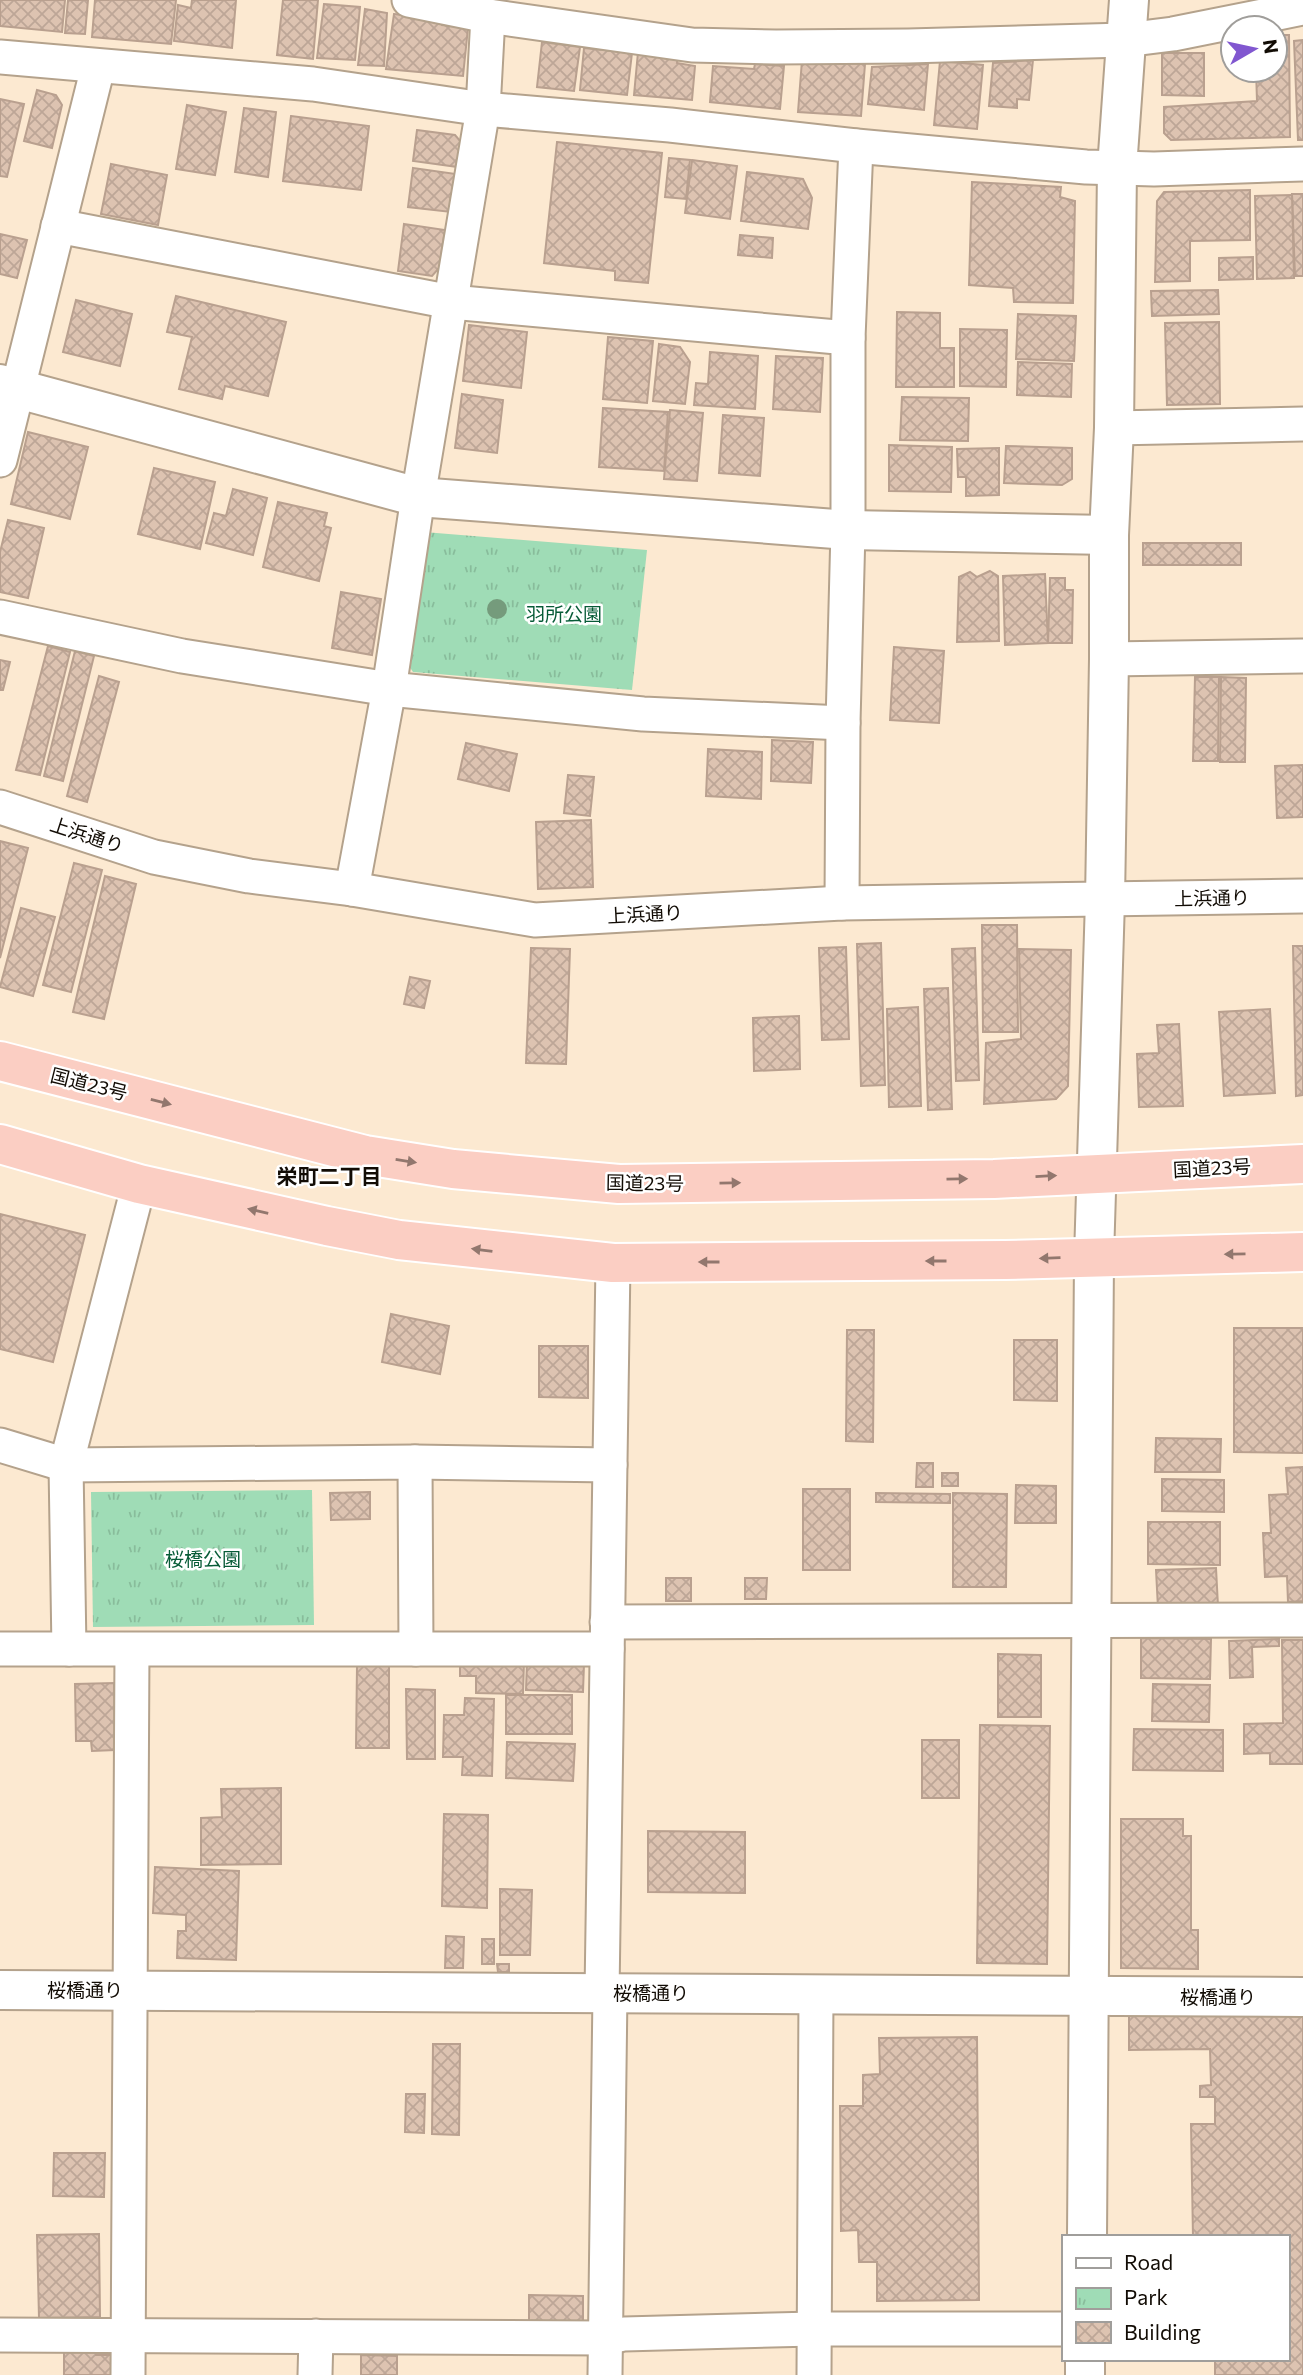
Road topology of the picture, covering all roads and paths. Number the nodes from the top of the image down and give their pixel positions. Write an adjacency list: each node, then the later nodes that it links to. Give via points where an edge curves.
1 (409, 0): 4 (street)
2 (1129, 0): 5 (street)
3 (1303, 8): 5 (street)
4 (488, 16): 5 (street, via 692,45); 8 (street)
5 (1125, 40): 11 (street)
6 (0, 57): 7 (street)
7 (98, 67): 8 (street, via 313,84); 12 (street)
8 (483, 109): 9 (street); 13 (street)
9 (856, 146): 11 (street); 14 (street)
10 (1303, 164): 11 (street)
11 (1117, 168): 17 (street)
12 (58, 226): 13 (street); 15 (street)
13 (451, 302): 14 (street); 19 (street)
14 (848, 338): 20 (street)
15 (9, 386): 18 (street); 19 (street)
16 (1303, 424): 17 (street)
17 (1114, 428): 21 (street)
18 (0, 460)
19 (418, 497): 20 (street); 25 (street)
20 (848, 530): 21 (street); 26 (street)
21 (1108, 535): 24 (street)
22 (0, 617): 25 (street, via 182,656)
23 (1303, 656): 24 (street)
24 (1109, 659): 30 (street)
25 (389, 689): 26 (street, via 643,714); 28 (street)
26 (843, 723): 31 (street)
27 (0, 807): 28 (street, 上浜通り, via 154,857 249,876)
28 (352, 889): 31 (street, 上浜通り, via 535,920)
29 (1303, 897): 30 (street, 上浜通り)
30 (1105, 900): 31 (street, 上浜通り); 35 (street)
31 (842, 904)
32 (0, 1061): 35 (highway, 国道23号, one-way to 35, via 365,1155 453,1169 619,1184)
33 (0, 1144): 36 (highway)
34 (1303, 1164): 35 (highway, 国道23号)
35 (1097, 1173): 38 (street)
36 (139, 1184): 39 (highway, one-way to 36, via 399,1240); 42 (street)
37 (1303, 1252): 38 (highway, one-way to 38)
38 (1094, 1257): 39 (highway, one-way to 39); 44 (street)
39 (613, 1263): 43 (street)
40 (0, 1445): 42 (street)
41 (415, 1462): 42 (street); 43 (street); 48 (street)
42 (66, 1465): 47 (street)
43 (610, 1465): 46 (street)
44 (1091, 1620): 45 (street); 46 (street); 55 (street)
45 (1303, 1620)
46 (607, 1636): 48 (street); 53 (street)
47 (69, 1649): 49 (street); 50 (street)
48 (416, 1649): 50 (street)
49 (0, 1650)
50 (132, 1650): 52 (street)
51 (0, 1990): 52 (street, 桜橋通り)
52 (130, 1990): 53 (street, 桜橋通り); 61 (street)
53 (606, 1993): 54 (street, 桜橋通り); 63 (street)
54 (816, 1994): 55 (street, 桜橋通り); 58 (street)
55 (1090, 1996): 56 (street, 桜橋通り); 57 (street)
56 (1303, 1997)
57 (1087, 2235)
58 (814, 2329): 59 (street); 63 (street); 67 (street)
59 (1062, 2329)
60 (0, 2335): 61 (street)
61 (128, 2335): 62 (street); 64 (street)
62 (316, 2336): 63 (street); 65 (street)
63 (606, 2338): 66 (street)
64 (128, 2375)
65 (315, 2375)
66 (605, 2375)
67 (814, 2375)

